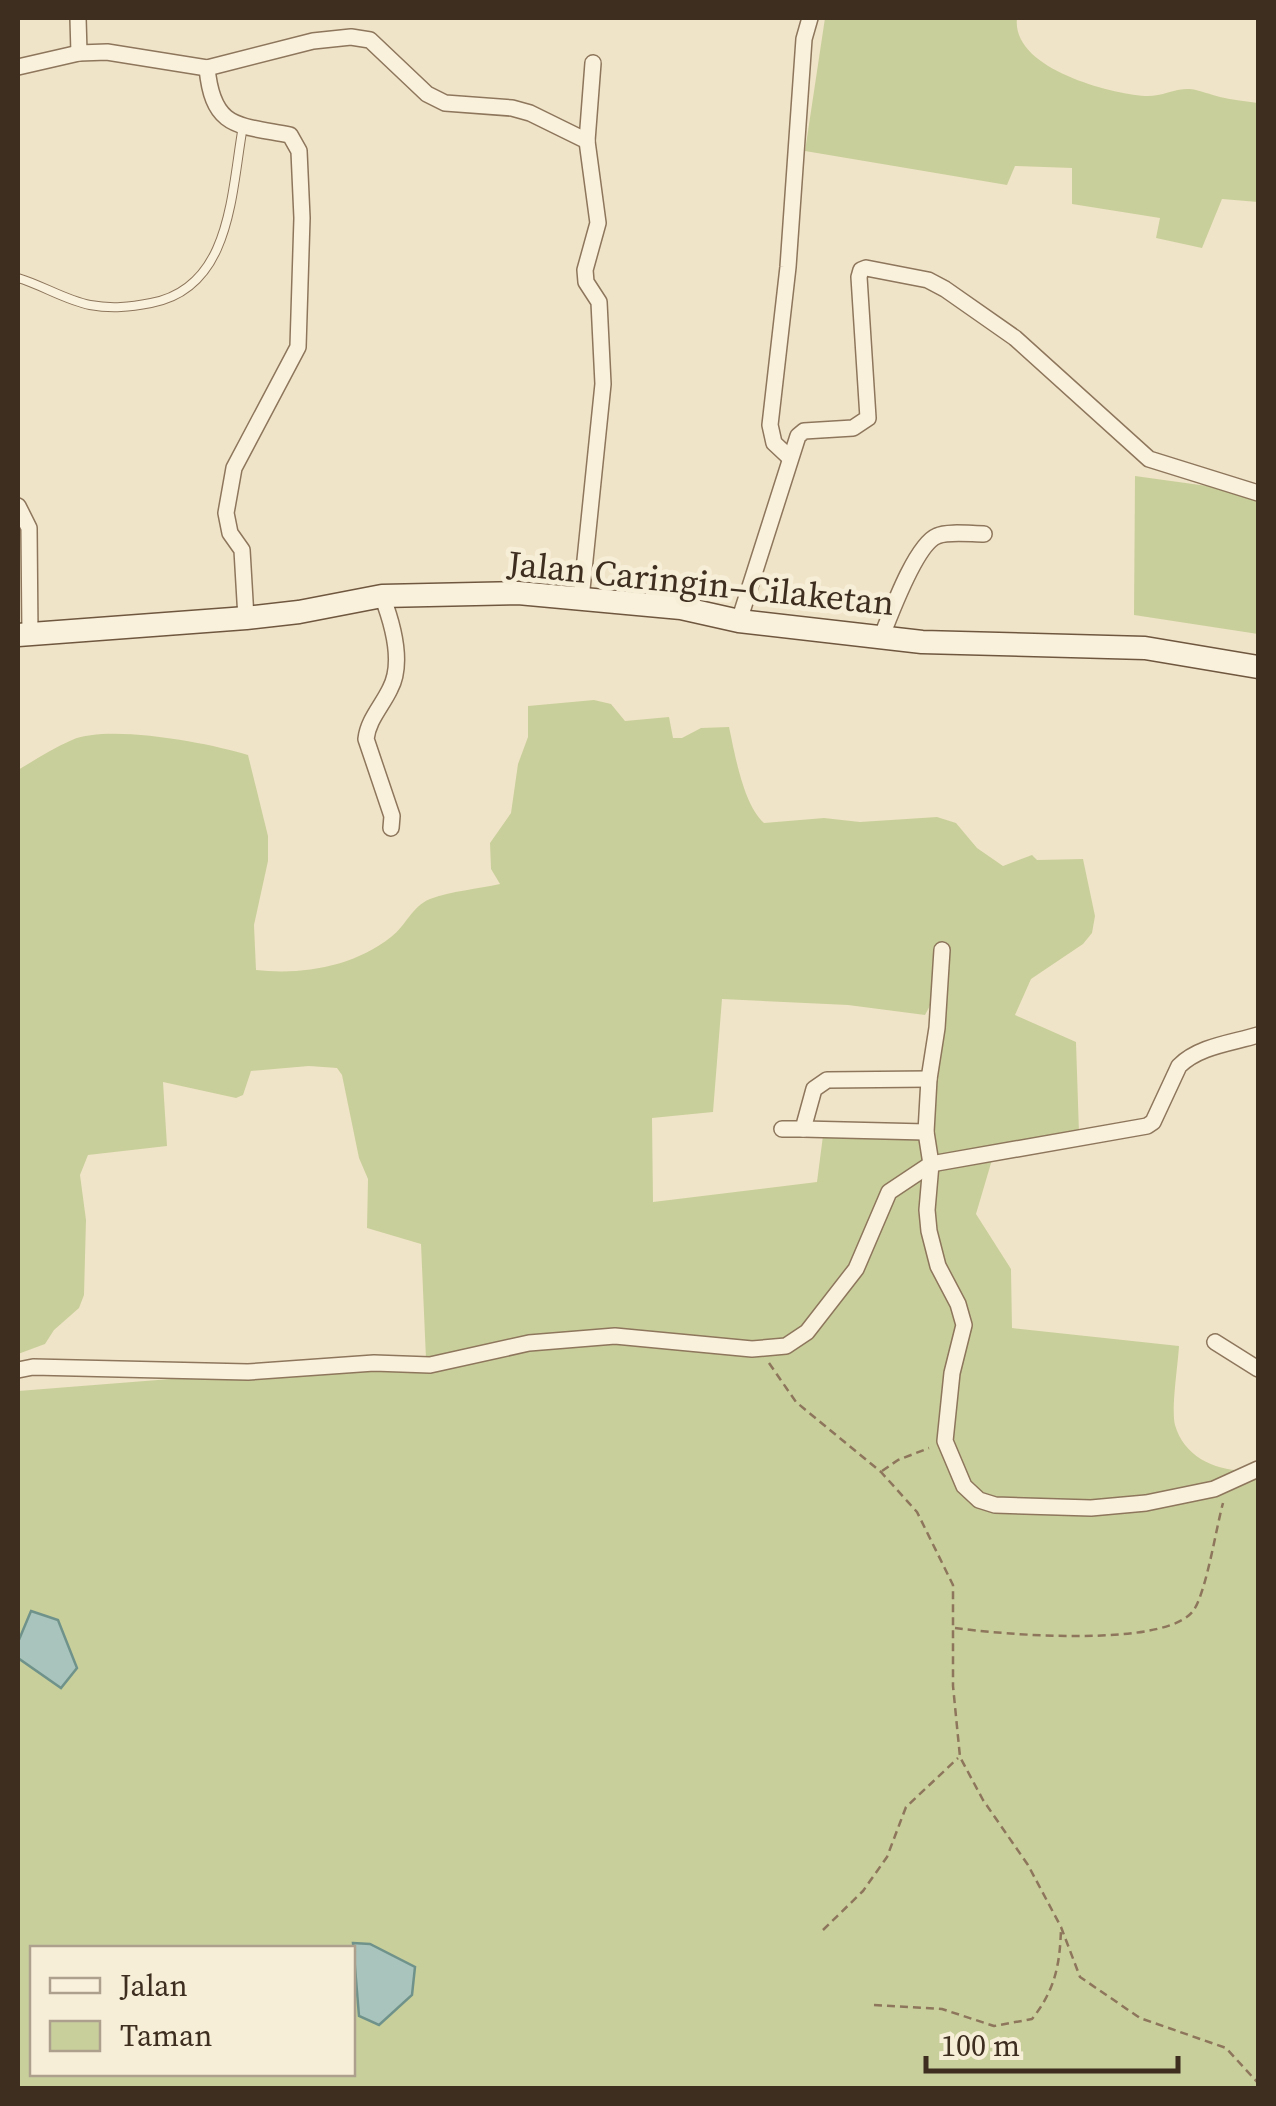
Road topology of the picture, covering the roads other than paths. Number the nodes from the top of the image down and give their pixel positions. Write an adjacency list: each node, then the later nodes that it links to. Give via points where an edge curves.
1 (78, 18): 3 (street)
2 (810, 18): 10 (street, via 770,425 774,443)
3 (79, 54): 5 (street); 6 (street, via 107,52)
4 (593, 64): 8 (street)
5 (18, 67)
6 (208, 68): 7 (street, via 214,107); 8 (street, via 314,41 370,40 445,104 512,108)
7 (244, 126): 9 (lane, via 221,242 212,264 184,292 118,309); 16 (street, via 296,141 302,218 298,347 234,468 226,513 242,550)
8 (588, 141): 15 (street, via 598,223 586,282 599,302 603,384)
9 (18, 278)
10 (790, 458): 11 (street, via 804,431 853,428 868,418 859,277 866,268 945,289 1016,338 1156,463); 17 (street)
11 (1258, 493)
12 (18, 506): 18 (street, via 29,528)
13 (984, 534): 19 (street, via 938,535 928,544)
14 (382, 596): 15 (street, Jalan Caringin–Cilaketan, via 518,593); 16 (street, Jalan Caringin–Cilaketan); 21 (street, via 392,622 393,684 366,738)
15 (581, 599): 17 (street, Jalan Caringin–Cilaketan)
16 (246, 618): 18 (street, Jalan Caringin–Cilaketan)
17 (738, 621): 19 (street, Jalan Caringin–Cilaketan)
18 (24, 635)
19 (881, 638): 20 (street, Jalan Caringin–Cilaketan, via 1144,648)
20 (1258, 667)
21 (391, 828)
22 (942, 950): 24 (street)
23 (1258, 1035): 28 (street, via 1186,1058 1147,1126)
24 (929, 1080): 26 (street, via 827,1080 814,1089); 27 (street)
25 (782, 1129): 26 (street)
26 (803, 1129): 27 (street)
27 (926, 1132): 28 (street)
28 (930, 1164): 31 (street, via 889,1192 856,1268 807,1332 786,1346 614,1336 529,1344 430,1365); 32 (street, via 929,1231 964,1325 944,1441 964,1486 979,1500 1091,1508 1146,1503 1214,1490)
29 (1215, 1342): 30 (street)
30 (1258, 1369)
31 (18, 1370)
32 (1258, 1469)

